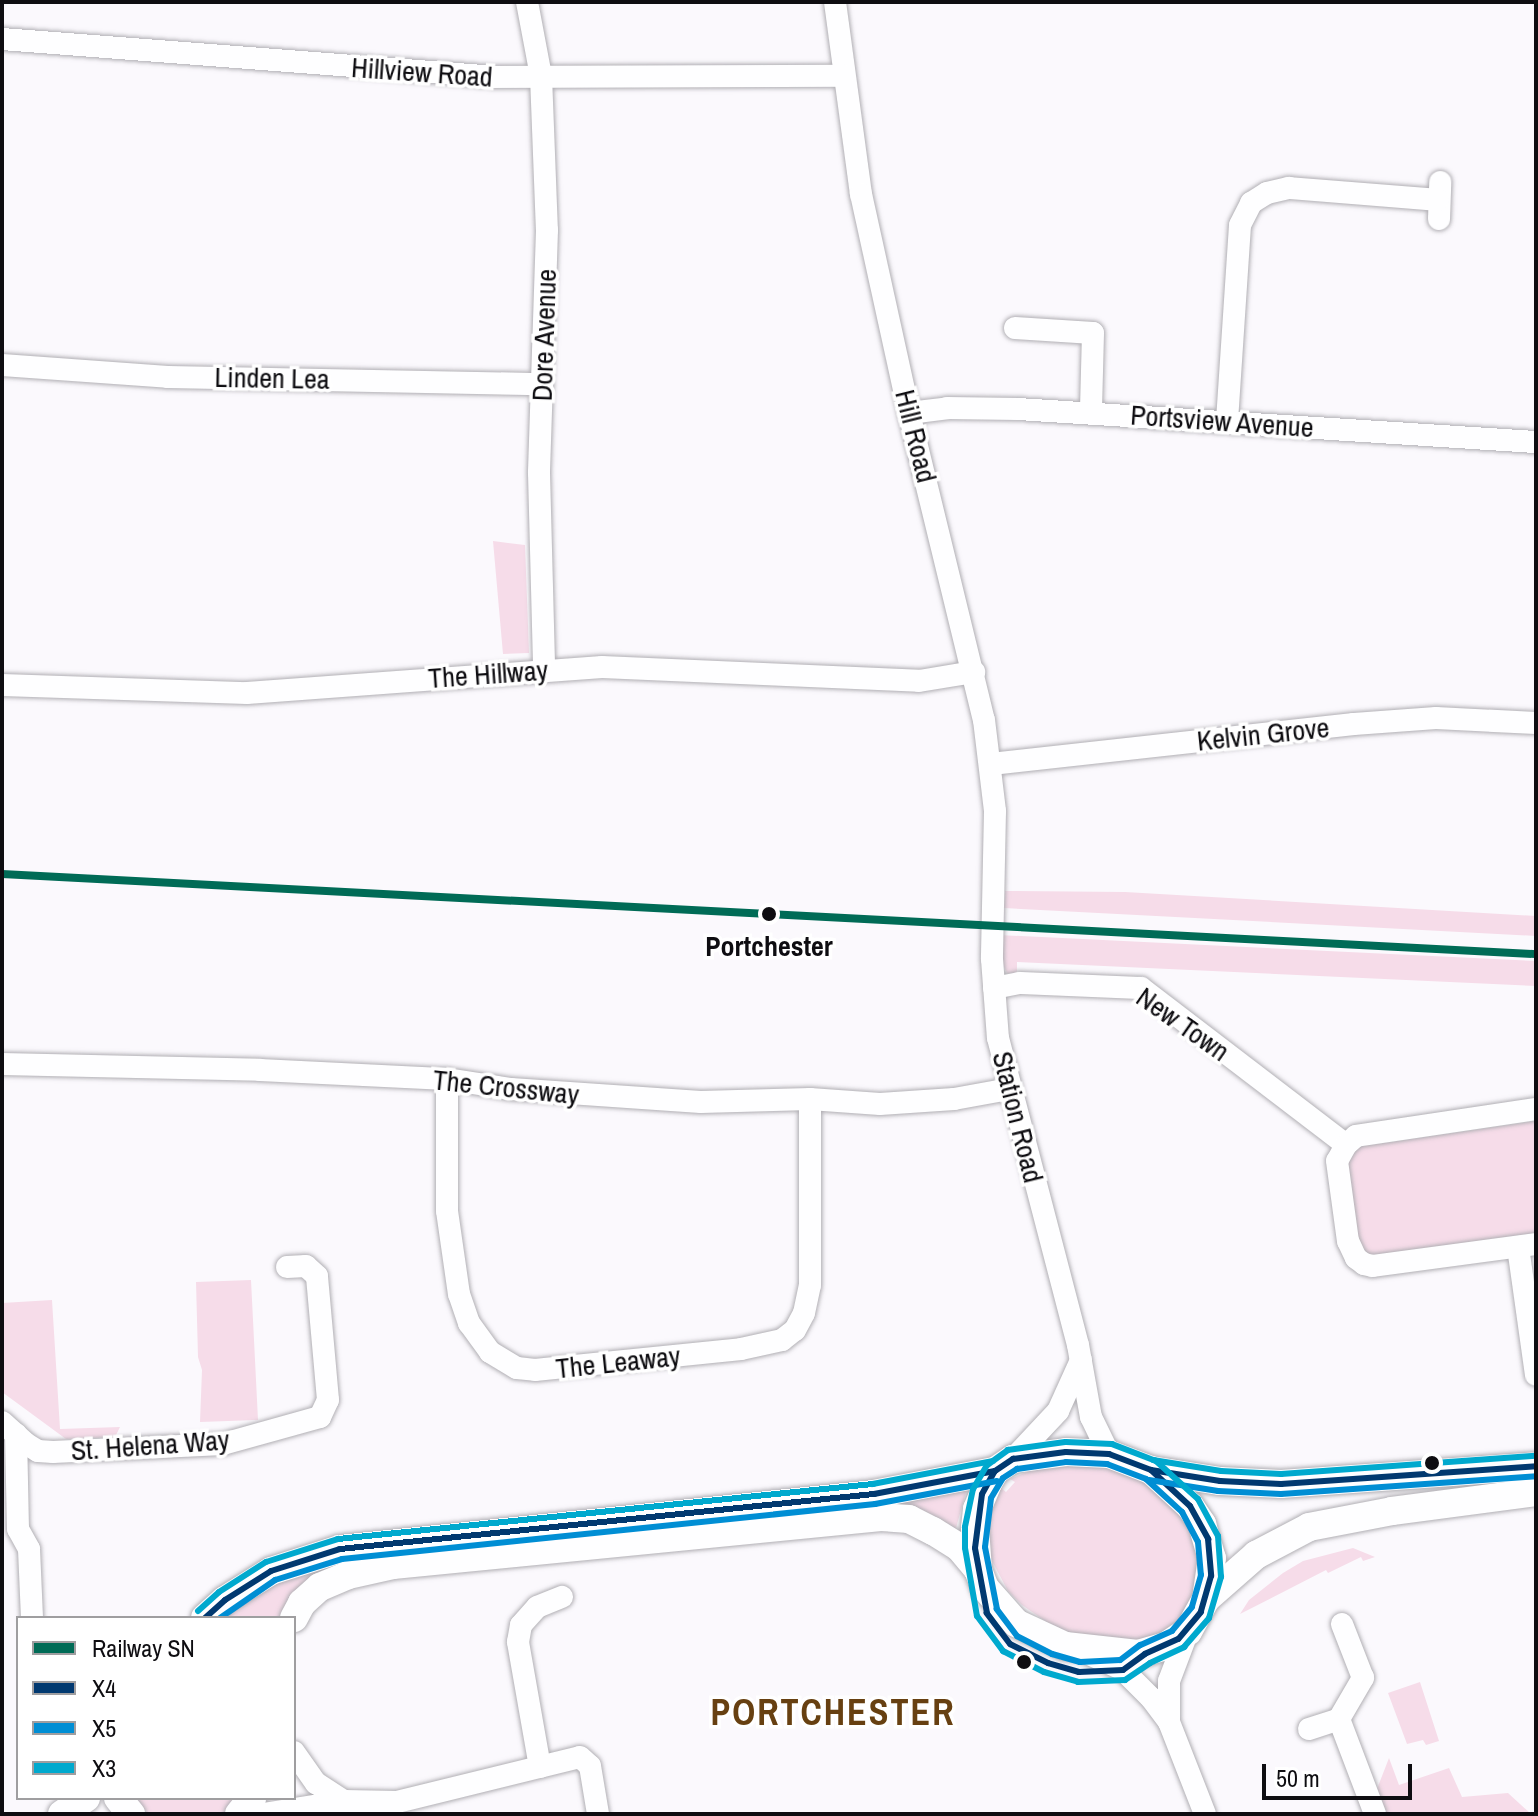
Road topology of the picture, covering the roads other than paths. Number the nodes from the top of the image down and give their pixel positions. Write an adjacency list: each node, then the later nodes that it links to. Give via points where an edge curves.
1 (527, 2): 4 (street, Dore Avenue)
2 (835, 2): 5 (street, Hill Road)
3 (2, 39): 4 (street, Hillview Road, via 494,77)
4 (541, 76): 5 (street, Hillview Road); 9 (street, Dore Avenue, via 547,230)
5 (843, 76): 11 (street, Hill Road, via 861,194)
6 (1439, 200): 12 (street, via 1289,188 1251,203 1240,225)
7 (1015, 328): 10 (street, via 1093,333)
8 (2, 365): 9 (street, Linden Lea, via 168,377)
9 (542, 384): 14 (street, Dore Avenue)
10 (1091, 412): 11 (street, Portsview Avenue, via 947,408); 12 (street, Portsview Avenue)
11 (909, 413): 15 (street, Hill Road)
12 (1227, 421): 13 (street, Portsview Avenue)
13 (1536, 442)
14 (544, 669): 15 (street, The Hillway, via 919,681); 16 (street, The Hillway, via 247,693)
15 (974, 672): 18 (street, Hill Road)
16 (2, 685)
17 (1536, 723): 18 (street, Kelvin Grove, via 1436,718 1354,724)
18 (991, 764): 19 (street, Hill Road)
19 (993, 869): 20 (street, Station Road)
20 (994, 988): 23 (street, Station Road); 26 (street, New Town, via 1037,983 1141,988)
21 (2, 1064): 22 (street, The Crossway)
22 (447, 1079): 24 (street, The Crossway, via 511,1089 701,1102); 24 (street, The Leaway, via 447,1211 459,1294 469,1323 490,1352 517,1368 535,1370 741,1349 782,1340 795,1330 810,1285)
23 (1009, 1089): 24 (street, The Crossway, via 918,1103); 29 (street, Station Road)
24 (810, 1099)
25 (1536, 1109): 26 (street, via 1356,1136)
26 (1346, 1145): 27 (street, via 1337,1161 1348,1241 1364,1264)
27 (1527, 1245): 30 (street)
28 (287, 1267): 31 (street, St. Helena Way, via 306,1266 317,1276 328,1400 320,1417 196,1447 38,1451)
29 (1081, 1360): 32 (street, Station Road, via 1091,1417); 33 (street, via 1058,1411)
30 (1536, 1375)
31 (9, 1428): 40 (street, via 18,1529 29,1549)
32 (1109, 1454): 33 (main road, via 1056,1452); 35 (main road)
33 (1004, 1465): 37 (main road, via 977,1509); 41 (main road, via 874,1494 340,1549 271,1571)
34 (1536, 1466): 35 (main road, via 1281,1484)
35 (1151, 1470): 39 (main road, via 1202,1524 1212,1558)
36 (1536, 1492): 39 (main road, via 1309,1527 1256,1555)
37 (978, 1570): 42 (main road, via 959,1547 933,1531 909,1519 881,1517 393,1565 320,1587); 45 (main road, via 985,1588 1016,1623)
38 (562, 1597): 50 (street, via 537,1607 521,1625 518,1642)
39 (1206, 1599): 44 (main road)
40 (32, 1616)
41 (207, 1616)
42 (295, 1616)
43 (1342, 1624): 46 (street, via 1363,1678)
44 (1188, 1631): 45 (main road, via 1145,1654); 47 (street, via 1169,1681)
45 (1079, 1649): 47 (street, via 1123,1670)
46 (1339, 1719): 48 (street); 57 (street)
47 (1169, 1722): 56 (street)
48 (1309, 1729)
49 (296, 1755): 52 (street, via 316,1783)
50 (540, 1767): 52 (street, via 397,1802); 55 (street, via 580,1757 590,1766)
51 (83, 1800): 53 (main road)
52 (344, 1801): 54 (street)
53 (62, 1814)
54 (263, 1814)
55 (598, 1814)
56 (1205, 1814)
57 (1375, 1814)

